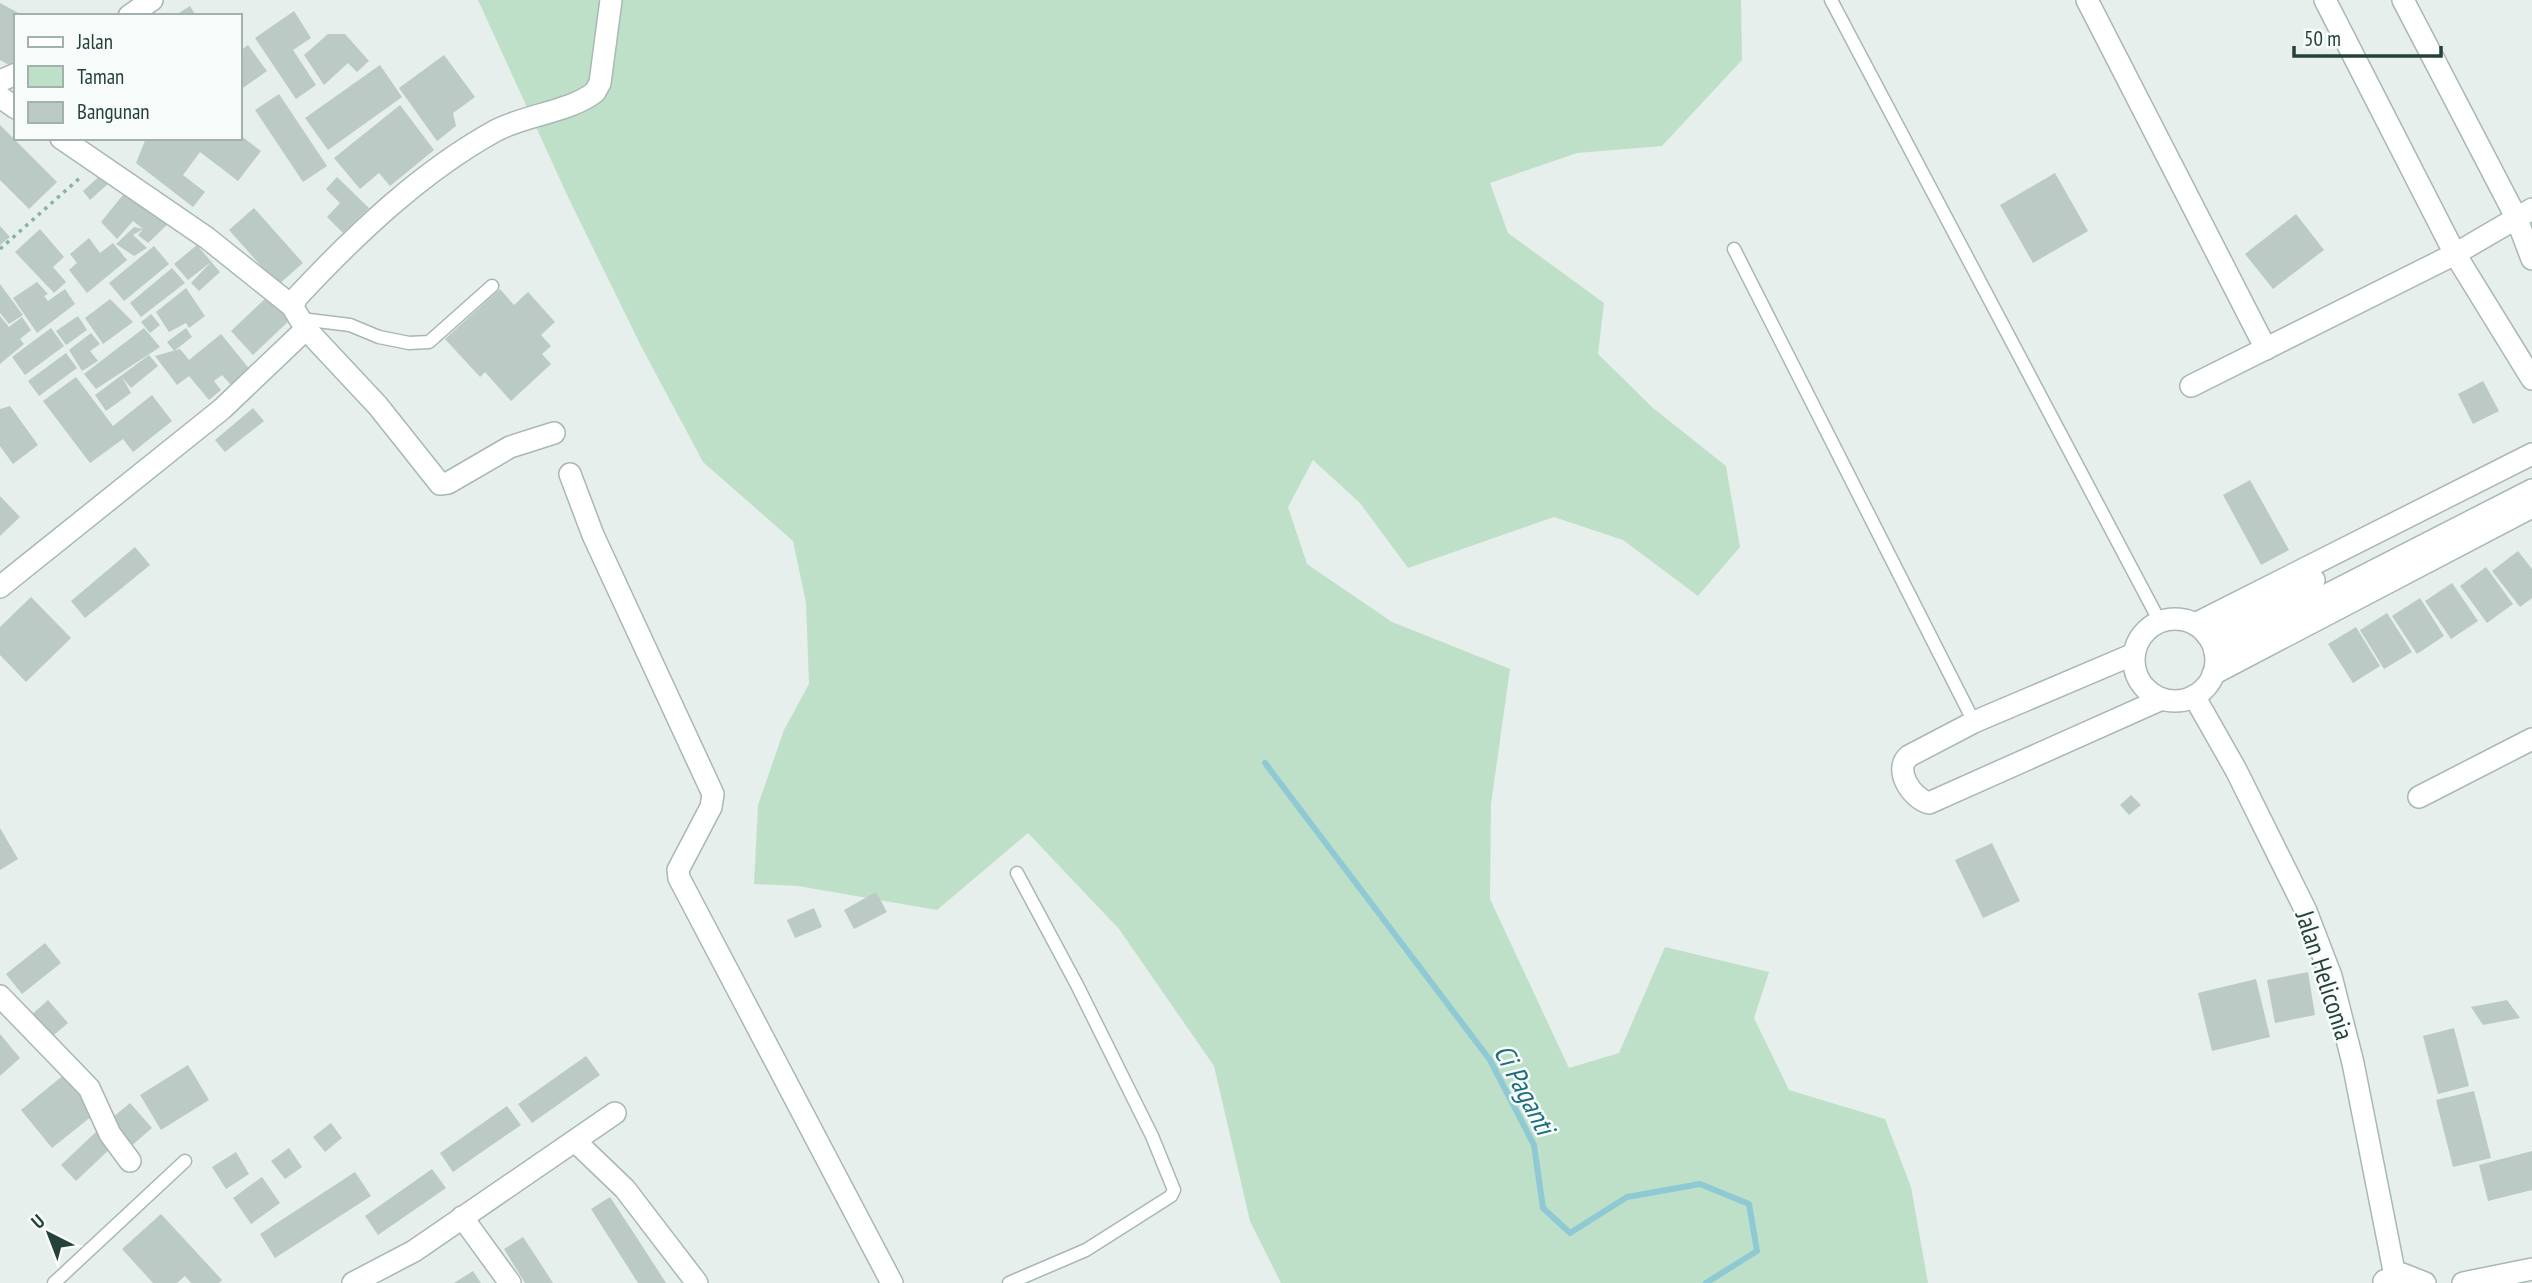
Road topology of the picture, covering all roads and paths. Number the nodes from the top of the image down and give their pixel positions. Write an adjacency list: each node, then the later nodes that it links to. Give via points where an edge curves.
1 (152, 0): 7 (street)
2 (611, 0): 16 (street, via 595,92 497,129 441,164 298,296)
3 (1831, 0): 27 (lane)
4 (2087, 0): 17 (street)
5 (2325, 0): 13 (street)
6 (2403, 0): 10 (street)
7 (132, 14)
8 (64, 140): 9 (street)
9 (97, 163): 11 (path); 16 (street, via 207,238)
10 (2524, 213): 13 (street); 14 (street)
11 (0, 249)
12 (1734, 249): 33 (lane)
13 (2455, 254): 17 (street); 18 (street)
14 (2532, 259)
15 (492, 286): 16 (lane, via 429,342 409,343 350,324)
16 (300, 318): 20 (street, via 443,486 510,447); 26 (street, via 222,409)
17 (2266, 349): 19 (street)
18 (2532, 379)
19 (2191, 386)
20 (554, 433)
21 (2532, 454): 28 (street)
22 (2532, 468): 28 (street)
23 (570, 474): 49 (street, via 593,535 713,794 711,807 678,870 684,892)
24 (2532, 490): 28 (street)
25 (2532, 507): 30 (street)
26 (0, 587)
27 (2160, 622): 28 (street, via 2178,619); 29 (street, via 2139,640)
28 (2206, 637): 30 (street)
29 (2134, 654): 32 (street, via 2140,681); 33 (street)
30 (2213, 674): 31 (street)
31 (2194, 696): 32 (street); 44 (street, Jalan Heliconia, via 2306,911 2331,976 2353,1063)
32 (2162, 699): 33 (street, via 1929,803 1922,801 1900,768 1901,762)
33 (1974, 722)
34 (2532, 740): 35 (street)
35 (2419, 797)
36 (1017, 873): 50 (lane, via 1088,1006 1174,1190 1086,1250)
37 (0, 996): 40 (street, via 84,1081 110,1134)
38 (615, 1113): 39 (street)
39 (575, 1142): 42 (street); 48 (street, via 625,1189)
40 (130, 1161)
41 (185, 1161): 45 (lane)
42 (462, 1217): 46 (street, via 414,1251); 47 (street)
43 (2532, 1269): 52 (street)
44 (2389, 1279): 51 (street, via 2409,1275)
45 (54, 1283)
46 (353, 1283)
47 (510, 1283)
48 (697, 1283)
49 (892, 1283)
50 (1009, 1283)
51 (2425, 1283)
52 (2463, 1283)

